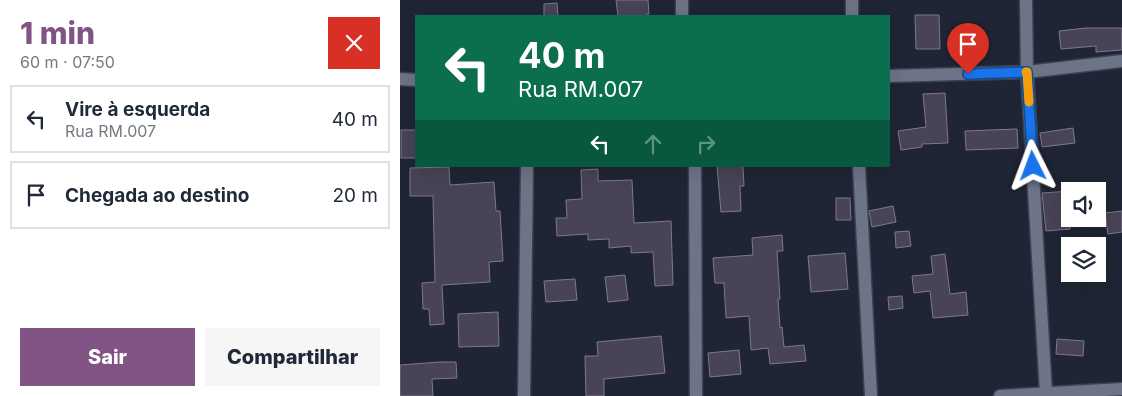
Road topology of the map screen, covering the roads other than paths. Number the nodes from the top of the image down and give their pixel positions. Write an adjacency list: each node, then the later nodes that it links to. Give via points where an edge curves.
1 (682, 0): 4 (street)
2 (852, 0): 5 (street)
3 (1026, 0): 7 (street)
4 (682, 15)
5 (852, 15)
6 (1122, 61): 7 (street)
7 (1027, 72): 8 (street); 15 (street)
8 (890, 76)
9 (400, 79): 10 (street)
10 (415, 80)
11 (527, 167): 16 (street)
12 (695, 167): 17 (street)
13 (859, 167): 18 (street)
14 (1122, 388): 15 (street)
15 (1046, 393): 19 (street)
16 (524, 396)
17 (696, 396)
18 (871, 396)
19 (1000, 396)

